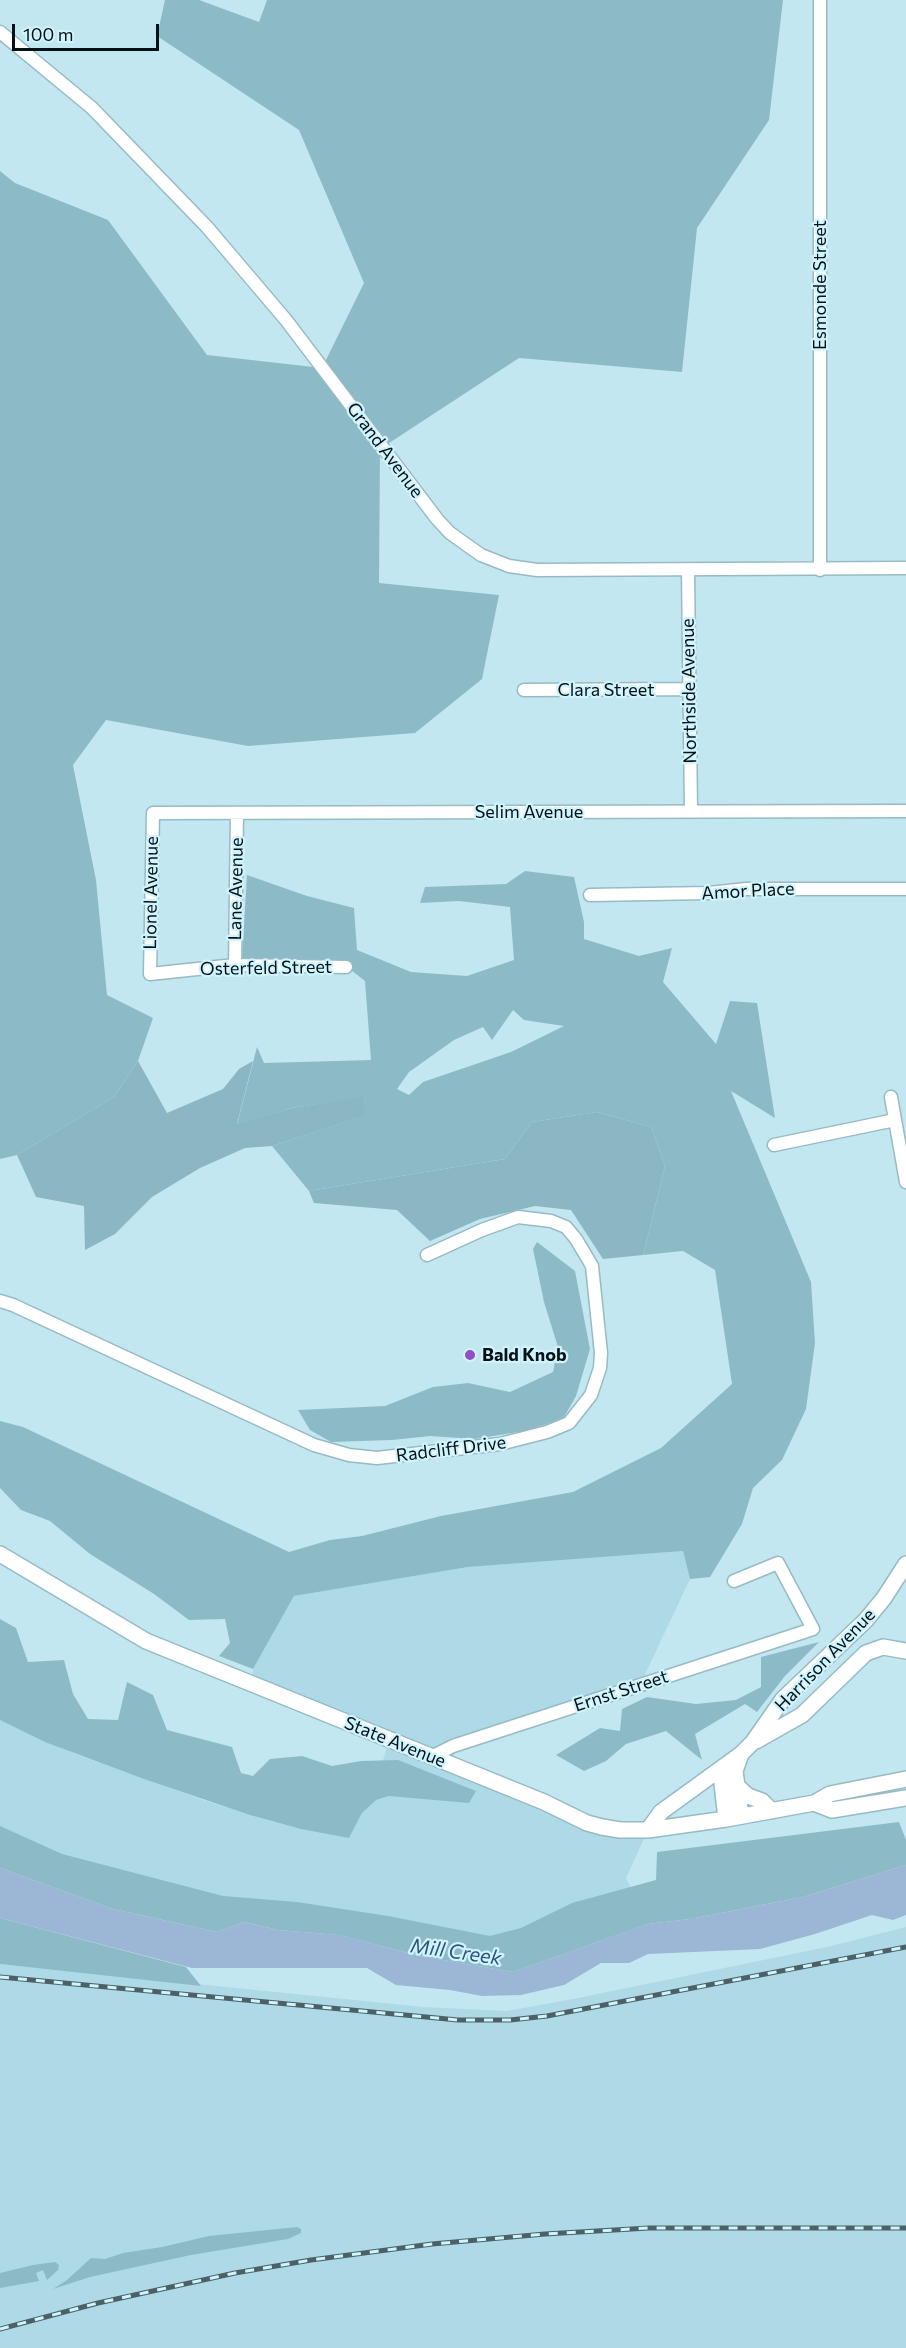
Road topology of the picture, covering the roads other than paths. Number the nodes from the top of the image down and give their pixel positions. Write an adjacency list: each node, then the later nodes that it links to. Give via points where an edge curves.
1 (820, 0): 4 (street, Esmonde Street)
2 (0, 32): 5 (street, Grand Avenue, via 92,108 213,234 286,320 437,519 465,545 498,563 523,569)
3 (906, 568): 4 (street, Grand Avenue)
4 (820, 570): 5 (street, Grand Avenue)
5 (688, 571): 6 (street, Northside Avenue)
6 (689, 689): 7 (street, Clara Street); 9 (street, Northside Avenue)
7 (524, 690)
8 (906, 811): 9 (street, Selim Avenue)
9 (691, 812): 11 (street, Selim Avenue)
10 (153, 813): 11 (street, Selim Avenue); 16 (street, Lionel Avenue)
11 (237, 813): 14 (street, Lane Avenue)
12 (906, 888): 13 (street, Amor Place)
13 (590, 895)
14 (235, 965): 15 (street, Osterfeld Street); 16 (street, Osterfeld Street)
15 (346, 967)
16 (150, 974)
17 (891, 1098): 18 (street)
18 (895, 1120): 19 (street); 20 (street)
19 (774, 1145)
20 (906, 1182)
21 (427, 1256): 22 (street, Radcliff Drive, via 519,1217 566,1227 592,1266 601,1353 591,1395 569,1423 500,1444 377,1458 349,1455 314,1444)
22 (0, 1301)
23 (0, 1554): 29 (main road, State Avenue, via 146,1641)
24 (906, 1564): 27 (main road, Harrison Avenue, via 866,1620 783,1699)
25 (734, 1581): 29 (street, Ernst Street, via 778,1563 813,1629 453,1746)
26 (906, 1651): 27 (main road, via 873,1649 802,1715)
27 (753, 1742): 28 (main road, Harrison Avenue)
28 (741, 1754): 30 (main road, Harrison Avenue); 32 (main road, via 735,1772)
29 (431, 1757): 37 (main road, State Avenue, via 587,1823 620,1830)
30 (726, 1765): 36 (main road, via 721,1775); 37 (main road, Harrison Avenue, via 661,1812)
31 (906, 1779): 34 (main road, State Avenue, via 830,1794)
32 (736, 1785): 35 (main road); 36 (main road)
33 (906, 1798): 34 (main road, State Avenue, via 832,1810)
34 (814, 1803): 35 (main road, State Avenue)
35 (772, 1810): 36 (main road, State Avenue)
36 (733, 1818): 37 (main road, State Avenue)
37 (648, 1830)

